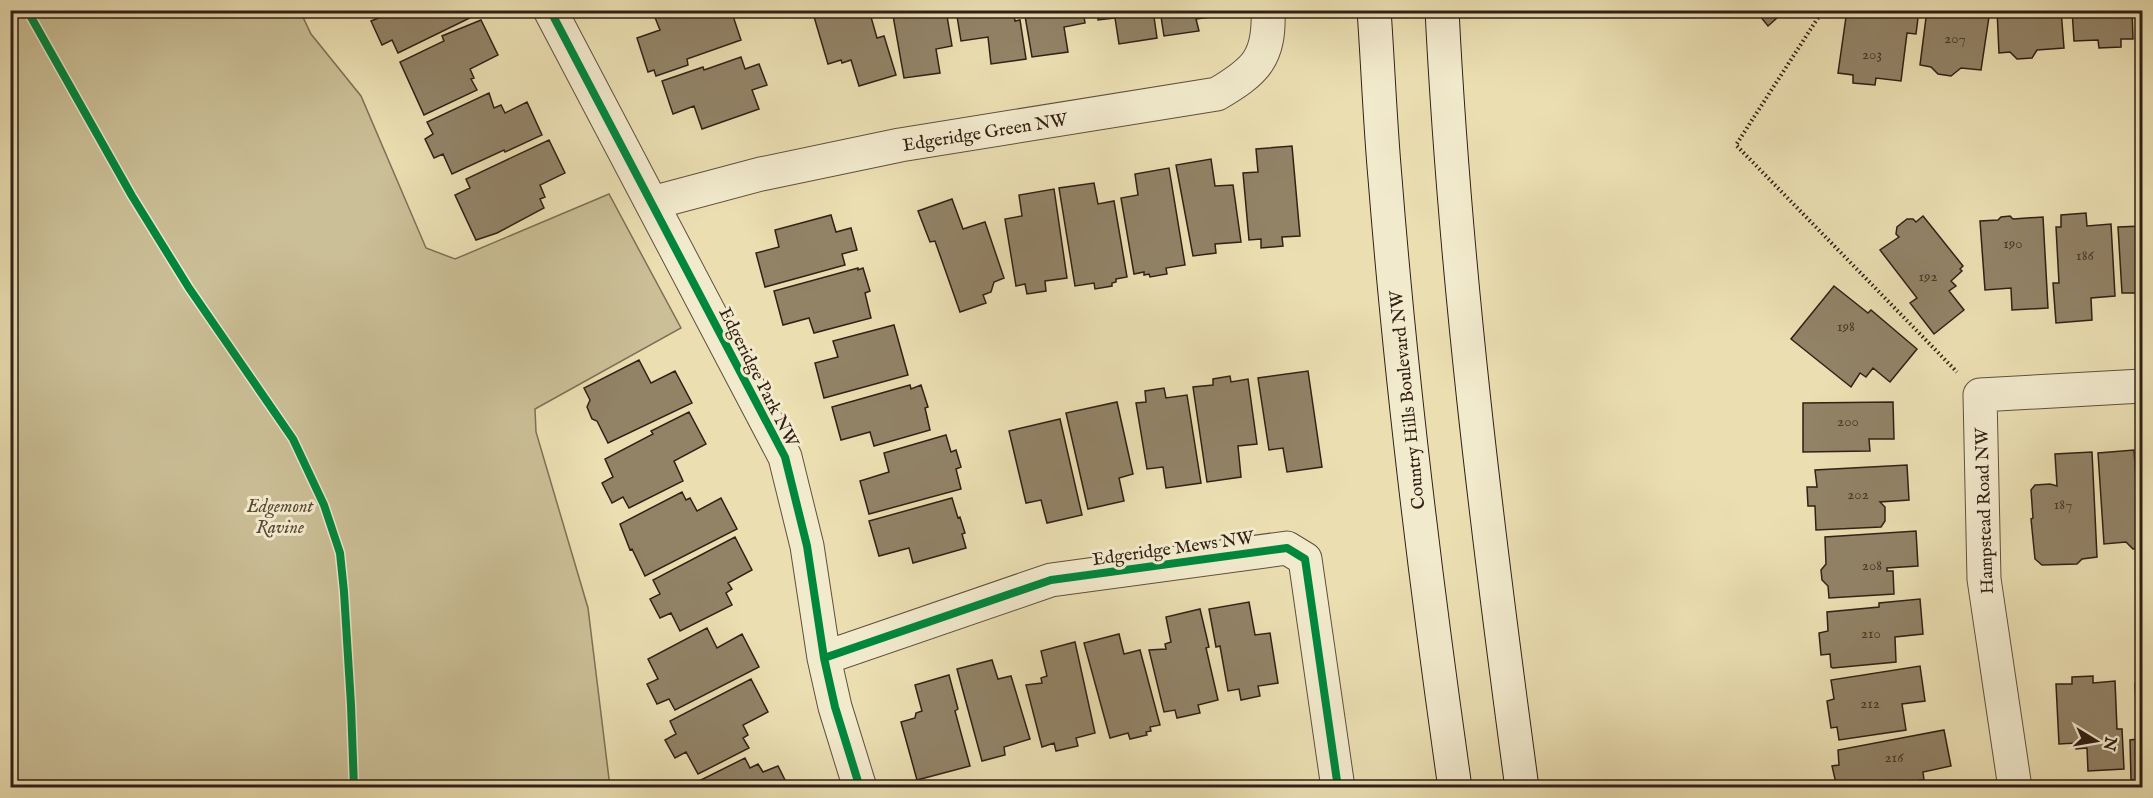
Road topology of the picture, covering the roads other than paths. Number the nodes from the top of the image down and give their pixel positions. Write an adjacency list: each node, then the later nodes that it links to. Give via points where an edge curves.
1 (550, 10): 5 (street, Edgeridge Park NW)
2 (1268, 10): 5 (street, Edgeridge Green NW, via 1262,57 1237,82 1217,94 900,145 761,174)
3 (1374, 10): 10 (street, Country Hills Boulevard NW, via 1384,178 1405,395)
4 (1442, 10): 11 (street, via 1456,229 1491,561)
5 (652, 203): 7 (street, Edgeridge Park NW, via 784,457 807,546)
6 (2142, 386): 12 (street, Hampstead Road NW, via 1980,395 1984,579)
7 (824, 657): 8 (street, Edgeridge Park NW); 9 (street, Edgeridge Mews NW, via 1051,580 1287,548 1305,560)
8 (860, 788)
9 (1338, 788)
10 (1455, 788)
11 (1522, 788)
12 (2015, 788)

